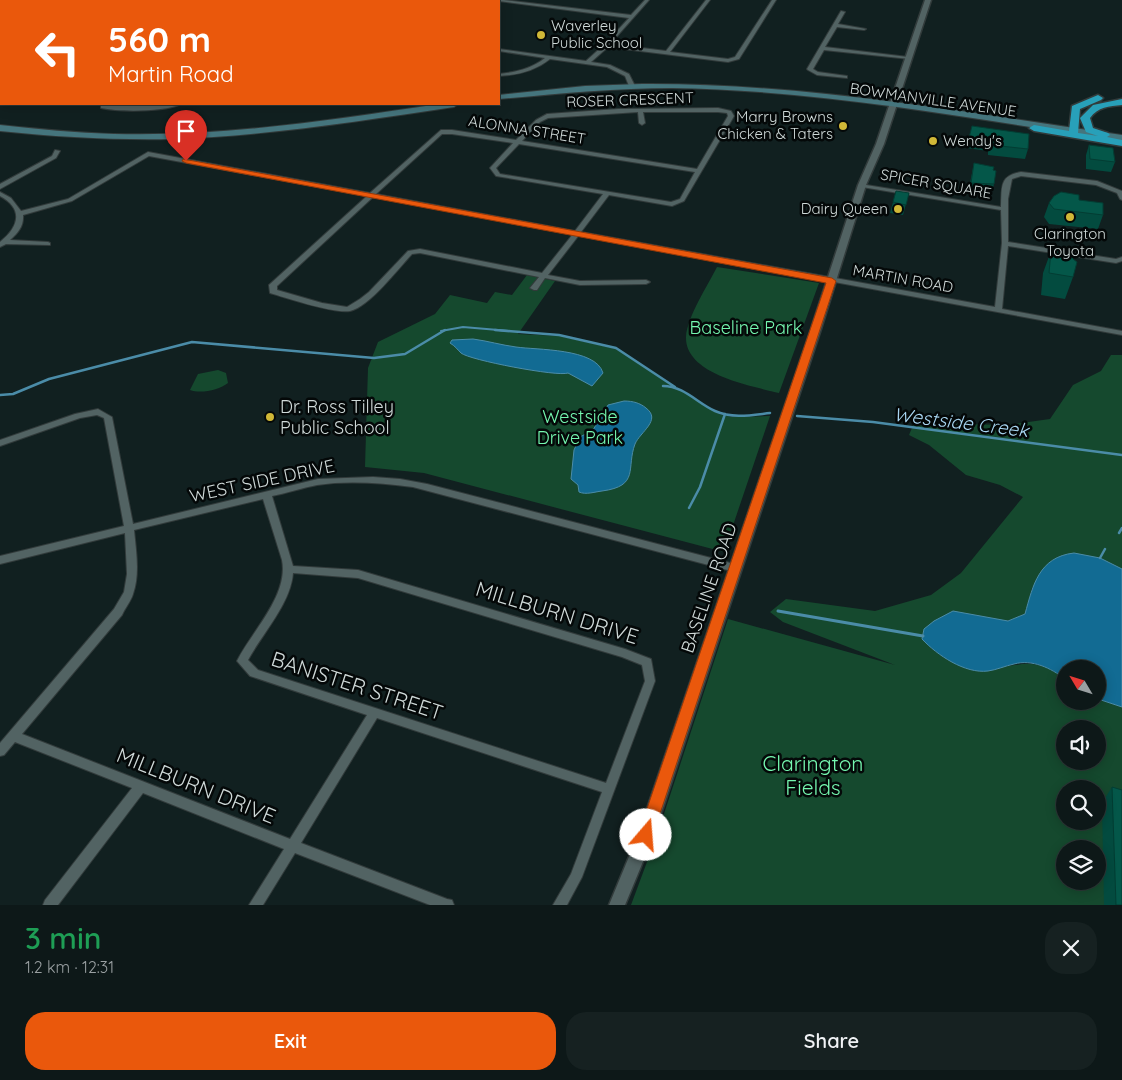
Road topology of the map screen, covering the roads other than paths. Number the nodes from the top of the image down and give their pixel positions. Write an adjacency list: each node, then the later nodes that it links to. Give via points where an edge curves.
1 (647, 0): 7 (street)
2 (708, 0): 13 (street)
3 (772, 0): 13 (street, via 737,58 728,60)
4 (928, 0): 15 (street, BASELINE ROAD)
5 (500, 1): 7 (street)
6 (843, 12): 8 (street)
7 (632, 17): 10 (street)
8 (836, 25): 9 (street); 11 (street)
9 (864, 29)
10 (607, 45): 13 (street); 16 (street)
11 (822, 48): 15 (street); 18 (street, via 811,71)
12 (500, 50): 14 (street)
13 (667, 53)
14 (550, 57): 16 (street); 17 (street, via 535,69)
15 (908, 58): 26 (street, BASELINE ROAD)
16 (588, 62): 19 (street, via 618,69 627,74)
17 (500, 75)
18 (845, 77)
19 (632, 86): 21 (main road, BOWMANVILLE AVENUE); 26 (main road, BOWMANVILLE AVENUE, via 727,88)
20 (1122, 94): 32 (highway, via 1093,99 1075,108)
21 (500, 98)
22 (1122, 102): 33 (highway, via 1097,106 1089,111 1086,118 1089,130)
23 (104, 105): 24 (street, via 110,108)
24 (174, 105)
25 (447, 105): 29 (main road, via 248,133 119,137)
26 (892, 106): 30 (main road, BOWMANVILLE AVENUE); 31 (main road, BOWMANVILLE AVENUE); 40 (street, BASELINE ROAD)
27 (640, 111): 28 (street); 35 (street, ROSER CRESCENT, via 548,116 538,121); 39 (street, ROSER CRESCENT, via 729,112 731,116)
28 (642, 123)
29 (0, 128)
30 (1034, 128): 31 (main road, BOWMANVILLE AVENUE); 36 (highway)
31 (1058, 129): 32 (main road, BOWMANVILLE AVENUE)
32 (1074, 131): 33 (main road, BOWMANVILLE AVENUE)
33 (1107, 135): 34 (main road, BOWMANVILLE AVENUE)
34 (1122, 138)
35 (518, 141): 39 (street, ALONNA STREET); 43 (street, ALONNA STREET, via 441,132); 44 (street, ROSER CRESCENT, via 493,168 498,175)
36 (1122, 144)
37 (58, 151): 41 (street, via 54,157)
38 (148, 154): 43 (street, MARTIN ROAD); 47 (street, via 70,200)
39 (699, 171): 44 (street, ROSER CRESCENT, via 682,200 672,204)
40 (863, 184): 46 (street, SPICER SQUARE); 54 (street, BASELINE ROAD)
41 (0, 187)
42 (0, 194): 47 (street, via 8,196)
43 (374, 194): 48 (street, MARTIN ROAD); 53 (street, ALONNA STREET, via 273,285 273,291 348,309 361,302 410,252 420,251)
44 (607, 194): 48 (street)
45 (1122, 198): 46 (street, SPICER SQUARE, via 1120,192 1097,183 1030,174 1010,177)
46 (1005, 207): 49 (street, SPICER SQUARE)
47 (21, 213): 50 (street, via 22,220 16,231)
48 (576, 232): 53 (street); 54 (street, MARTIN ROAD)
49 (1005, 243): 52 (street, via 1116,261); 57 (street, SPICER SQUARE)
50 (2, 244): 51 (street)
51 (48, 244)
52 (1122, 259)
53 (543, 276): 55 (street, via 600,284); 56 (street)
54 (832, 281): 57 (street, MARTIN ROAD); 63 (street, BASELINE ROAD)
55 (646, 282)
56 (534, 288)
57 (998, 310): 58 (street, MARTIN ROAD)
58 (1122, 333)
59 (0, 444): 61 (street, via 78,416 98,412 108,417)
60 (266, 494): 61 (street, WEST SIDE DRIVE); 63 (street, WEST SIDE DRIVE, via 318,482 363,479 411,483); 64 (street)
61 (129, 527): 62 (street, WEST SIDE DRIVE); 66 (street, via 131,578 128,594 118,612)
62 (0, 560)
63 (735, 568): 75 (street, BASELINE ROAD, via 646,835)
64 (289, 569): 65 (street, BANISTER STREET, via 277,606 242,660 254,673); 69 (street, MILLBURN DRIVE, via 358,574 647,662 650,681)
65 (375, 712): 69 (street, BANISTER STREET); 70 (street)
66 (14, 736): 67 (street); 68 (street, MILLBURN DRIVE)
67 (0, 751)
68 (141, 786): 70 (street, MILLBURN DRIVE); 71 (street)
69 (608, 789): 74 (street, MILLBURN DRIVE, via 576,877)
70 (292, 846): 72 (street); 73 (street, MILLBURN DRIVE)
71 (50, 905)
72 (256, 905)
73 (447, 905)
74 (560, 905)
75 (617, 905)

